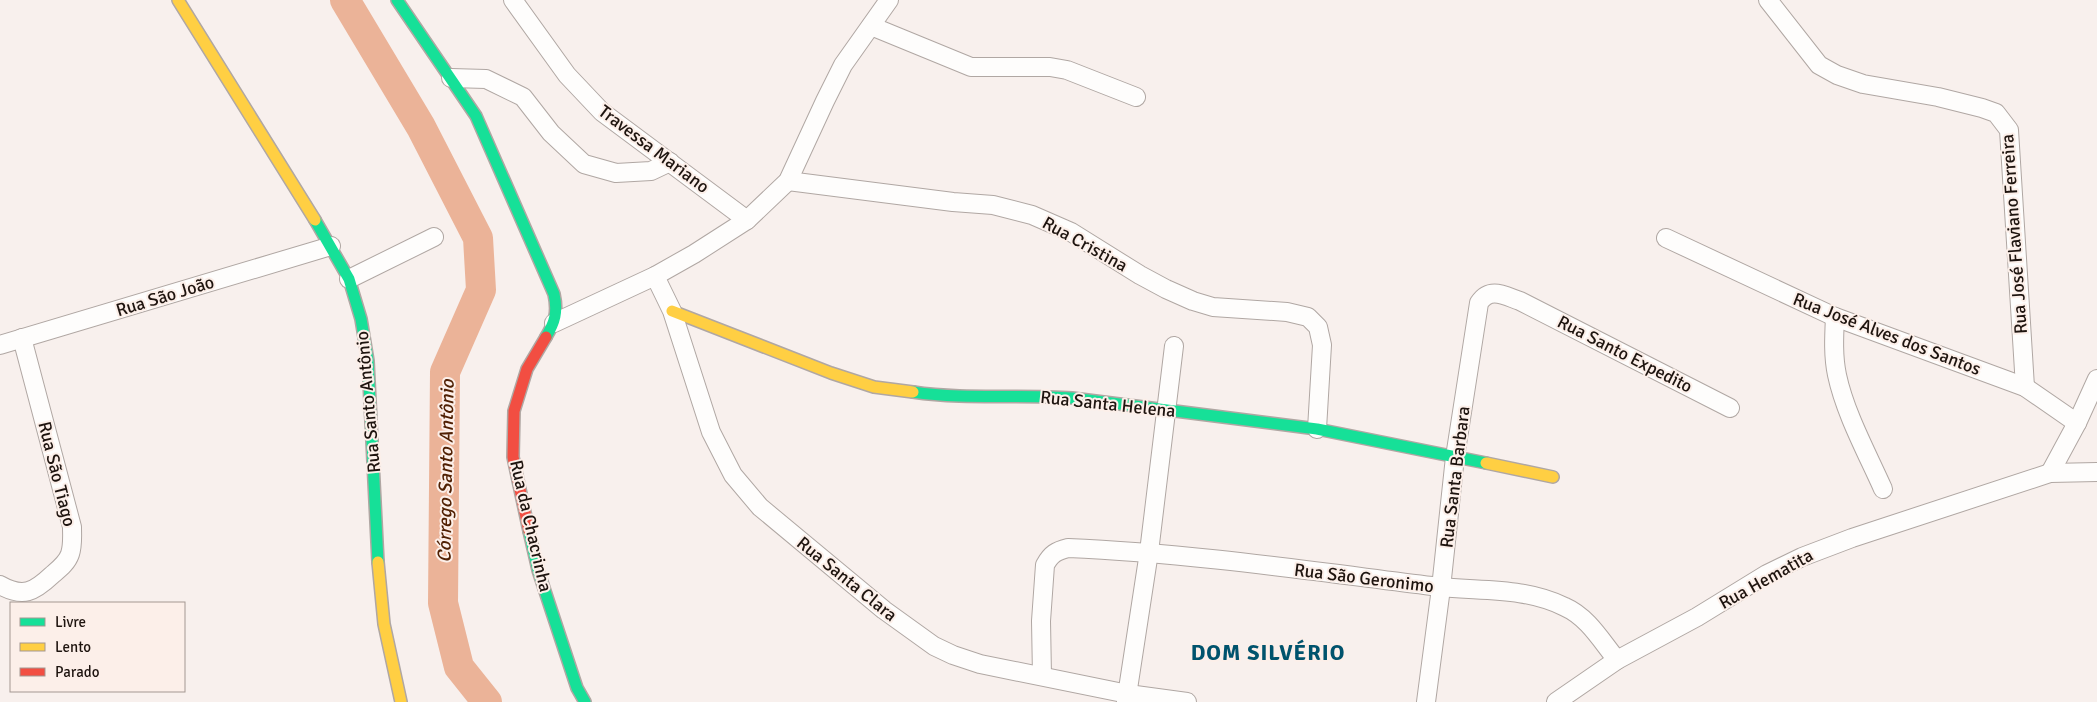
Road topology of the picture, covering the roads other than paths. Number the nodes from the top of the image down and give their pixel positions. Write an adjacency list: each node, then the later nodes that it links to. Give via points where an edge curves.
1 (178, 0): 14 (main road, Rua Santo Antônio)
2 (397, 0): 7 (main road, Rua da Chacrinha)
3 (513, 0): 9 (street, Travessa Mariano, via 568,75 602,112)
4 (1768, 0): 25 (street, Rua José Flaviano Ferreira, via 1819,65 1837,75 1863,84 1982,108 1996,113 2005,122 2009,130)
5 (884, 2): 6 (street)
6 (870, 26): 8 (street, via 971,67 1067,70); 10 (street, via 838,74)
7 (451, 78): 9 (street, via 486,80 523,97 551,133 584,164 616,173 651,171); 20 (main road, Rua da Chacrinha, via 476,116 554,294 557,308)
8 (1136, 97)
9 (670, 162): 11 (street, Travessa Mariano)
10 (788, 181): 11 (street); 29 (street, Rua Cristina, via 993,204 1032,215 1071,232 1166,289 1193,301 1213,307 1287,312 1308,317 1318,327 1322,345)
11 (747, 220): 15 (street)
12 (434, 237): 16 (street)
13 (1666, 238): 19 (street, Rua José Alves dos Santos)
14 (331, 246): 16 (main road, Rua Santo Antônio); 21 (street, Rua São João)
15 (655, 276): 18 (street, Rua Santa Clara); 20 (street)
16 (349, 279): 42 (main road, Rua Santo Antônio, via 361,319 368,361 378,564 384,624)
17 (1520, 301): 26 (street, Rua Santo Expedito); 30 (street, Rua Santa Barbara, via 1491,293 1484,295 1479,303)
18 (672, 311): 27 (main road, Rua Santa Helena, via 874,387 938,396 1045,396); 39 (street, Rua Santa Clara, via 711,432 732,475 760,507 884,610 934,646 980,664)
19 (1835, 317): 25 (street, Rua José Alves dos Santos); 34 (street, via 1833,349 1837,375 1844,400)
20 (554, 323): 43 (main road, Rua da Chacrinha, via 527,369 514,411 513,457 538,570)
21 (22, 338): 22 (street, Rua São João); 36 (street, Rua São Tiago, via 72,526 72,544 62,567 33,590 16,593)
22 (0, 345)
23 (1174, 346): 27 (street)
24 (2097, 380): 28 (street)
25 (2025, 387): 28 (street, Rua José Alves dos Santos)
26 (1730, 408)
27 (1165, 411): 29 (main road, Rua Santa Helena); 35 (street)
28 (2077, 423): 32 (street)
29 (1317, 429): 30 (main road, Rua Santa Helena)
30 (1455, 456): 33 (main road, Rua Santa Helena); 37 (street, Rua Santa Barbara)
31 (2097, 472): 32 (street, Rua Hematita)
32 (2050, 474): 38 (street, Rua Hematita, via 1802,557)
33 (1553, 477)
34 (1883, 489)
35 (1149, 552): 37 (street, Rua São Geronimo); 39 (street, Rua São Geronimo, via 1068,548 1056,550 1049,556 1045,565 1041,621); 40 (street)
36 (0, 585)
37 (1441, 588): 38 (street, Rua São Geronimo, via 1505,590 1540,597 1567,607 1587,623); 41 (street, Rua Santa Barbara)
38 (1618, 660): 45 (street, Rua Hematita)
39 (1042, 676): 40 (street, Rua Santa Clara)
40 (1127, 698): 44 (street, Rua Santa Clara)
41 (1426, 700)
42 (401, 702)
43 (585, 702)
44 (1187, 702)
45 (1556, 702)

